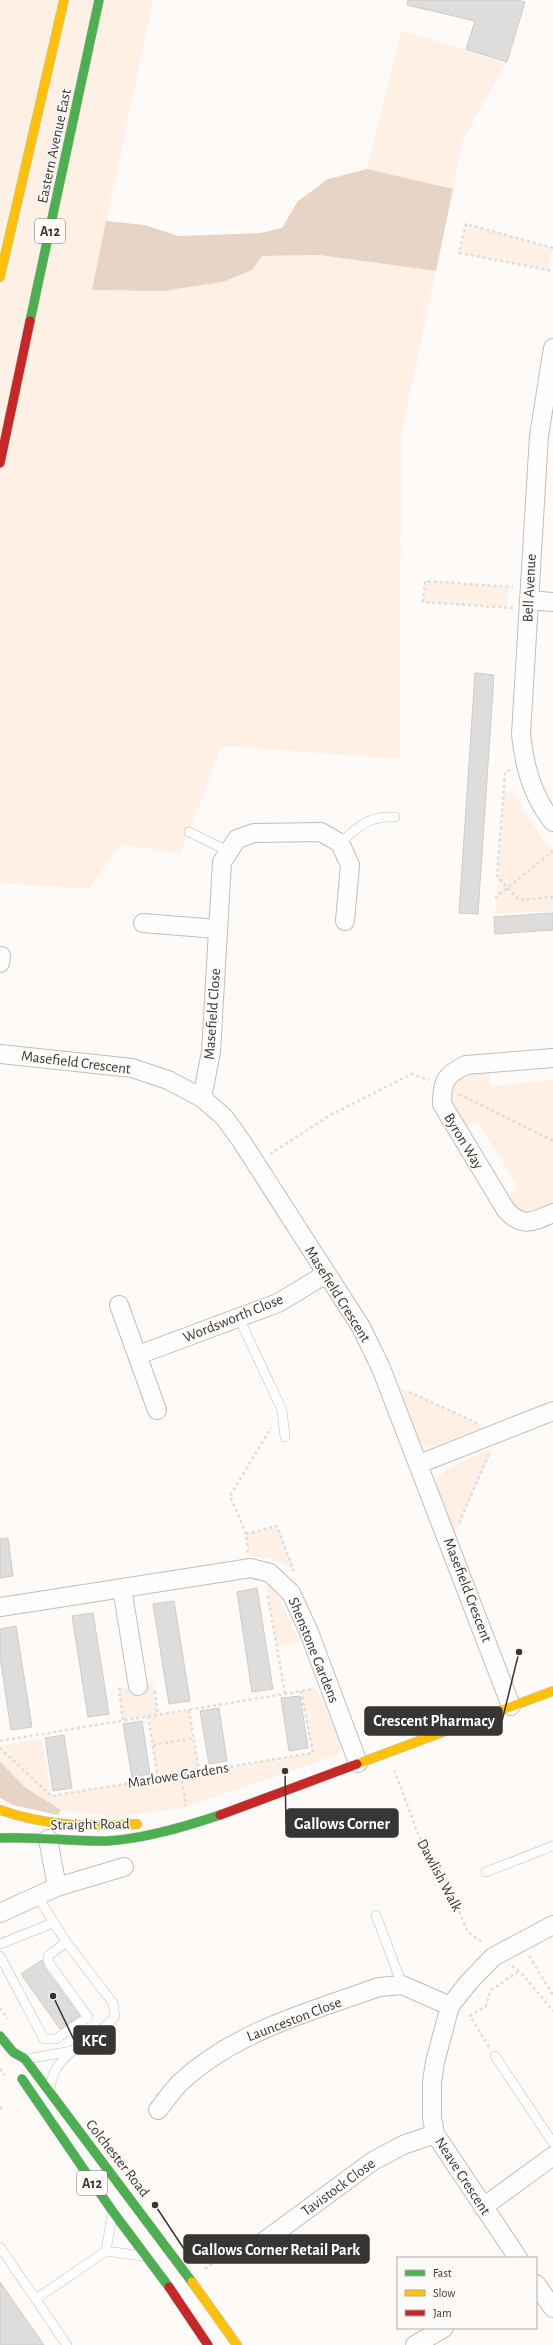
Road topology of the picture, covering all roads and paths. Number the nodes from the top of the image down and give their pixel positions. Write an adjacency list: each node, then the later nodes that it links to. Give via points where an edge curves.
1 (64, 0): 5 (main road, Eastern Avenue East / A12)
2 (99, 0): 8 (main road, Eastern Avenue East / A12)
3 (553, 248): 4 (path, via 466,224 459,253)
4 (553, 271)
5 (0, 277)
6 (553, 348): 7 (street, Bell Avenue)
7 (546, 436): 9 (street, Bell Avenue)
8 (0, 463)
9 (529, 599): 9 (path, via 425,581 423,602); 10 (street); 11 (street, Bell Avenue, via 521,734)
10 (553, 602)
11 (525, 764): 13 (street, Bell Avenue, via 542,809); 18 (path, via 505,772 497,876)
12 (395, 817): 15 (lane, via 379,816 367,820)
13 (553, 822)
14 (188, 832): 16 (lane)
15 (340, 843): 16 (street, Masefield Close, via 321,832 254,833 237,839); 21 (street, via 350,865)
16 (228, 851): 23 (street, Masefield Close, via 222,862)
17 (553, 851): 18 (path)
18 (508, 888): 19 (path, via 519,900); 20 (path)
19 (553, 897)
20 (496, 898)
21 (345, 921)
22 (143, 923): 23 (street)
23 (217, 929): 27 (street, Masefield Close, via 211,1052)
24 (0, 1054): 27 (street, Masefield Crescent, via 132,1068 168,1080)
25 (553, 1058): 26 (street, via 466,1065 453,1071)
26 (442, 1086): 28 (path); 29 (path, via 412,1074 332,1114); 30 (street, Byron Way, via 442,1104 506,1210 514,1219 526,1222)
27 (202, 1098): 29 (street, Masefield Crescent, via 224,1117)
28 (553, 1141)
29 (256, 1164): 31 (street, Masefield Crescent)
30 (553, 1213)
31 (326, 1274): 33 (street, Wordsworth Close, via 278,1303); 35 (street, Masefield Crescent, via 361,1327)
32 (119, 1305): 34 (street)
33 (239, 1318): 34 (street, Wordsworth Close); 37 (lane)
34 (138, 1355): 36 (street)
35 (387, 1382): 39 (path); 41 (street, Masefield Crescent)
36 (156, 1410)
37 (282, 1410): 40 (lane); 42 (path, via 230,1496)
38 (553, 1411): 39 (street)
39 (499, 1433): 41 (street); 43 (path)
40 (285, 1437)
41 (419, 1464): 43 (street, Masefield Crescent)
42 (246, 1534): 44 (path); 46 (path, via 277,1526 298,1583)
43 (450, 1544): 53 (street, Masefield Crescent)
44 (258, 1570): 45 (street); 46 (street, Shenstone Gardens, via 270,1573); 52 (path)
45 (122, 1588): 47 (street); 48 (street)
46 (291, 1592): 49 (street, Shenstone Gardens)
47 (0, 1607)
48 (138, 1686): 56 (path, via 119,1689)
49 (330, 1687): 50 (path); 62 (street, Shenstone Gardens)
50 (301, 1691): 52 (path); 63 (path, Marlowe Gardens, via 313,1753)
51 (553, 1691): 53 (main road, Straight Road)
52 (285, 1694): 54 (path)
53 (511, 1706): 61 (main road, Straight Road)
54 (189, 1710): 55 (path); 57 (path)
55 (148, 1716): 56 (path); 59 (path)
56 (123, 1720): 58 (path)
57 (194, 1738): 59 (path); 63 (path)
58 (0, 1741)
59 (153, 1745): 65 (path)
60 (0, 1748): 65 (path, Marlowe Gardens, via 51,1796)
61 (388, 1754): 62 (main road, Straight Road); 86 (path, Dawlish Walk, via 418,1836 444,1877 468,1932)
62 (358, 1763): 68 (main road, Straight Road, via 290,1791)
63 (199, 1772): 64 (path, Marlowe Gardens)
64 (180, 1775): 65 (path, Marlowe Gardens); 66 (path)
65 (158, 1779)
66 (186, 1807)
67 (0, 1810): 70 (main road, Straight Road, via 32,1820 63,1825)
68 (203, 1821): 69 (main road, Straight Road); 72 (main road, Straight Road, via 123,1840)
69 (163, 1822)
70 (150, 1823)
71 (0, 1838): 72 (main road, Straight Road)
72 (48, 1839): 74 (main road); 77 (street)
73 (553, 1846): 76 (lane)
74 (11, 1848)
75 (124, 1867): 77 (street)
76 (486, 1872)
77 (57, 1888): 78 (street)
78 (38, 1897): 79 (street); 81 (lane)
79 (0, 1912)
80 (376, 1915): 89 (lane)
81 (53, 1923): 83 (lane); 85 (lane)
82 (553, 1925): 84 (street, Neave Crescent)
83 (66, 1942): 87 (lane, via 48,1956 49,1963 88,2017 56,2039 44,2039); 96 (lane, via 113,2003 115,2016 107,2026)
84 (520, 1942): 86 (street, Neave Crescent); 90 (path)
85 (0, 1944)
86 (499, 1954): 88 (path, Dawlish Walk); 91 (street, Neave Crescent, via 469,1982)
87 (0, 1956)
88 (519, 1971): 93 (path, Dawlish Walk); 98 (path, via 490,1991 486,2006 470,2016)
89 (402, 1985): 91 (street, Launceston Close); 103 (street, Launceston Close, via 380,1987 247,2037 218,2053 181,2082)
90 (553, 1995)
91 (450, 2006): 104 (street, Neave Crescent, via 432,2082)
92 (0, 2008): 94 (path)
93 (552, 2010)
94 (8, 2020)
95 (0, 2036): 97 (main road, Colchester Road / A12)
96 (72, 2051): 99 (lane); 100 (lane, via 55,2071)
97 (13, 2052): 99 (main road, Colchester Road / A12); 108 (main road, A12, via 16,2070)
98 (494, 2056): 105 (lane)
99 (25, 2059): 100 (main road, Colchester Road / A12)
100 (49, 2092): 121 (main road, Colchester Road / A12, via 155,2229)
101 (4, 2106): 102 (path)
102 (0, 2109)
103 (158, 2110)
104 (435, 2134): 107 (street, Neave Crescent); 111 (street, Tavistock Close, via 403,2145 374,2160)
105 (553, 2143)
106 (553, 2156): 107 (street)
107 (482, 2207): 113 (street, Neave Crescent)
108 (113, 2212): 110 (lane); 112 (main road, A12)
109 (0, 2247): 116 (lane)
110 (106, 2251): 112 (lane); 116 (lane)
111 (248, 2253): 114 (path, via 239,2243)
112 (144, 2256): 120 (main road, A12, via 184,2308)
113 (517, 2257)
114 (203, 2271)
115 (538, 2291): 117 (street)
116 (36, 2299): 119 (lane)
117 (553, 2308)
118 (442, 2329): 122 (street)
119 (67, 2345)
120 (208, 2345)
121 (237, 2345)
122 (415, 2345)

